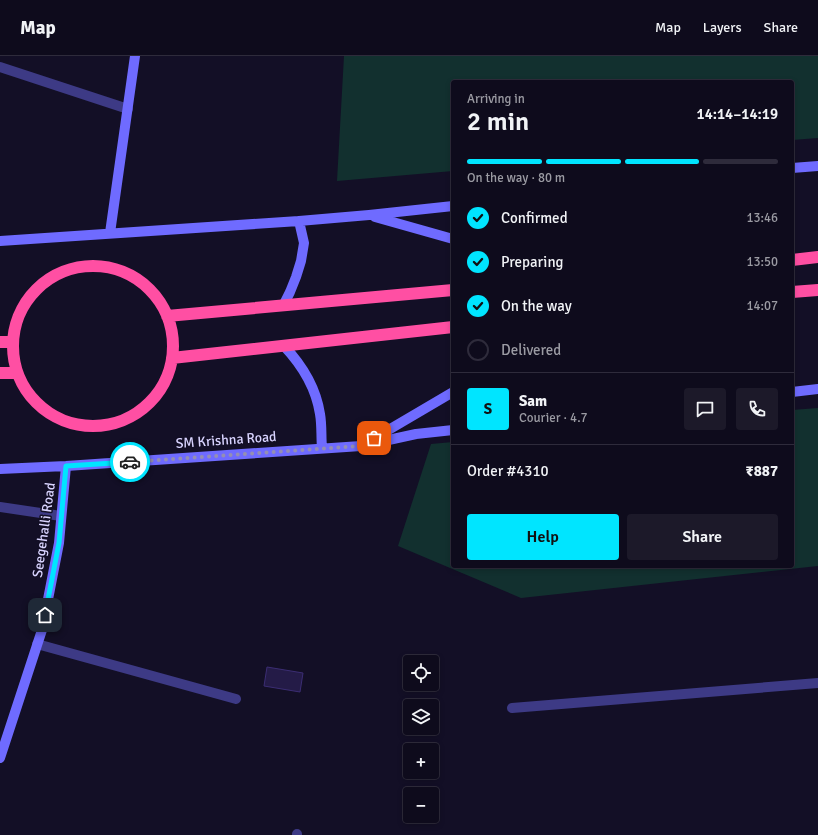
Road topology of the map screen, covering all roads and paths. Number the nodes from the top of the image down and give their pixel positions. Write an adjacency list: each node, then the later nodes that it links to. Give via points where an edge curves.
1 (135, 56): 3 (street)
2 (0, 67): 3 (street)
3 (128, 109): 9 (street)
4 (818, 166): 5 (street)
5 (794, 168)
6 (451, 206): 7 (street)
7 (369, 215): 8 (street); 10 (street)
8 (299, 221): 9 (street); 17 (street, via 304,243 301,261)
9 (110, 233): 11 (street)
10 (451, 238)
11 (0, 241)
12 (818, 257): 13 (highway)
13 (794, 260)
14 (451, 290): 17 (highway)
15 (818, 290): 16 (highway)
16 (794, 292)
17 (283, 306): 18 (highway)
18 (167, 316): 21 (highway, via 153,293 130,275 102,266 73,268 46,280 34,290 18,316); 23 (highway, via 172,332)
19 (451, 327): 22 (highway)
20 (0, 342): 21 (highway)
21 (12, 342): 25 (highway)
22 (284, 346): 23 (highway); 31 (street, via 304,370 317,398)
23 (172, 358): 25 (highway, via 168,376 152,401 129,419 101,427 71,424 45,412 25,390)
24 (0, 373): 25 (highway)
25 (17, 373)
26 (818, 389): 27 (street)
27 (794, 392)
28 (451, 393): 30 (street)
29 (451, 430): 30 (street, SM Krishna Road, via 416,434)
30 (361, 446): 31 (street, SM Krishna Road)
31 (322, 448): 32 (street, SM Krishna Road)
32 (66, 466): 33 (street, SM Krishna Road); 35 (street, Seegehalli Road)
33 (0, 469)
34 (0, 507): 35 (street)
35 (61, 516): 36 (street, Seegehalli Road, via 59,543)
36 (37, 644): 38 (street); 40 (street, Seegehalli Road)
37 (818, 683): 39 (street)
38 (236, 699)
39 (512, 708)
40 (0, 758)

